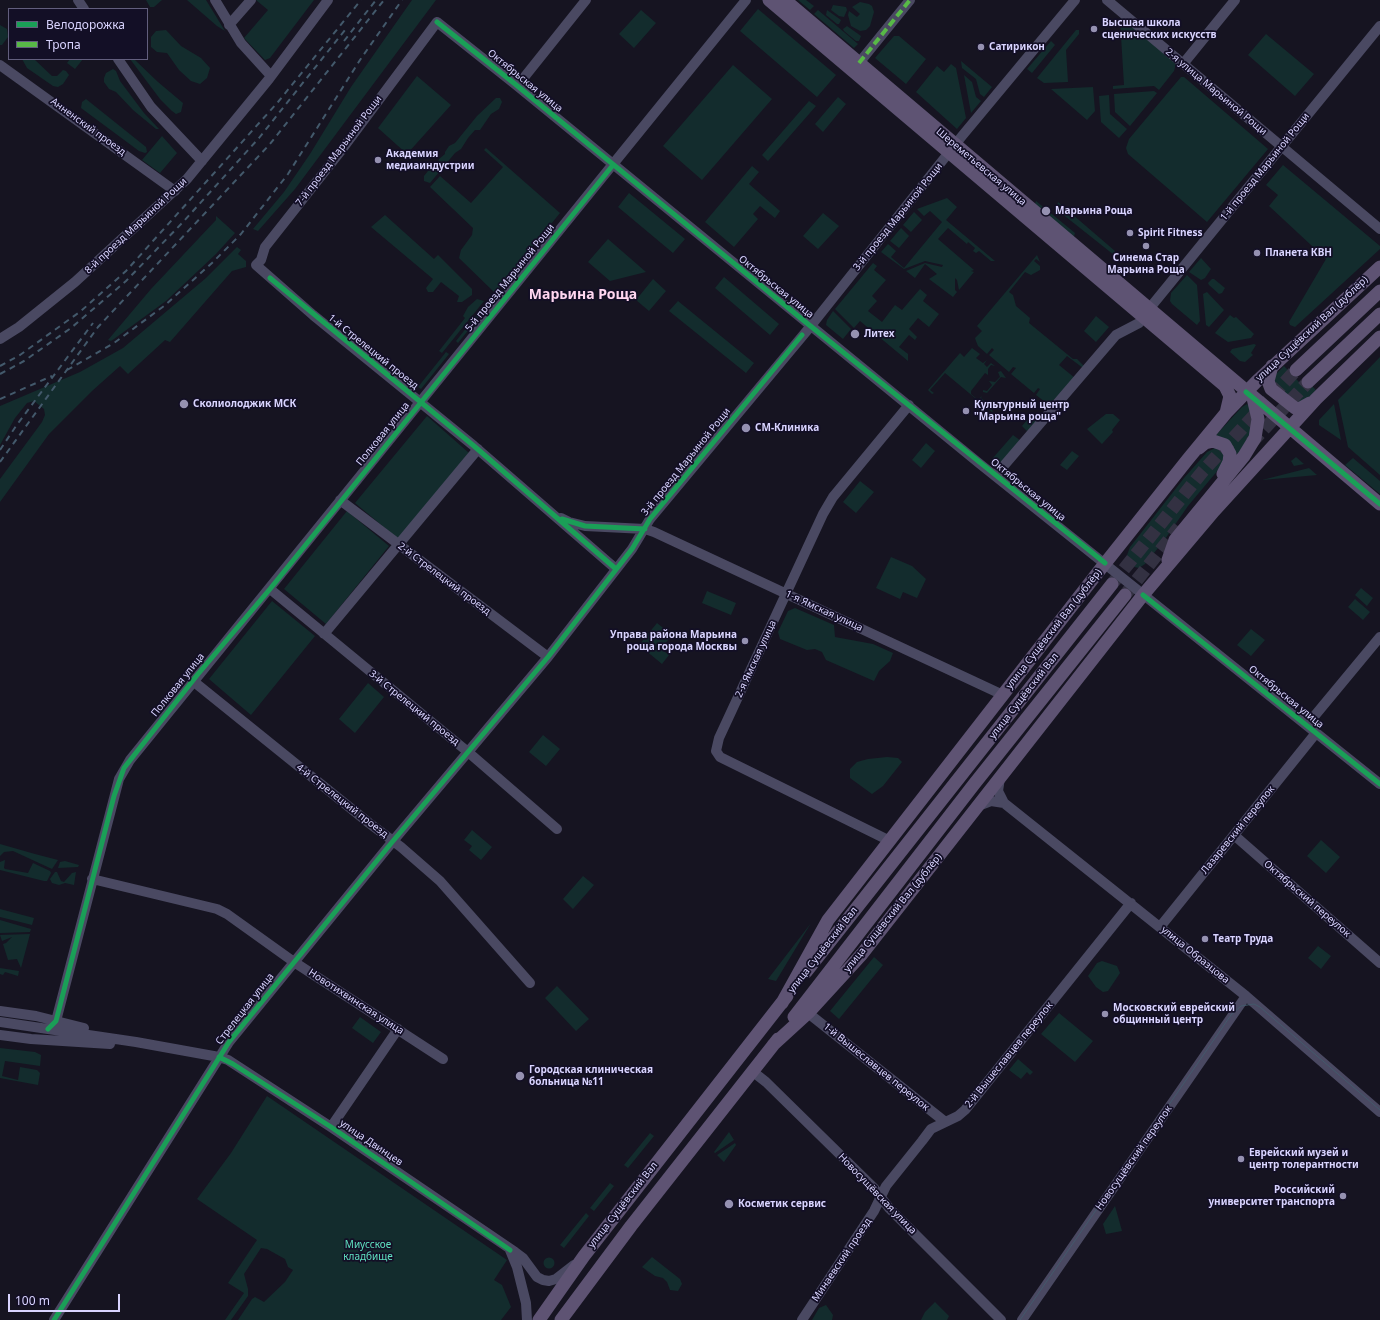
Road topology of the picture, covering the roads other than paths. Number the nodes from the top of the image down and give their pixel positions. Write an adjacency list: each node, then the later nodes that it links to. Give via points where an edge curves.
1 (215, 0): 13 (street)
2 (251, 0): 13 (street)
3 (328, 0): 19 (street, 8-й проезд Марьиной Рощи)
4 (586, 0): 20 (street, via 522,80)
5 (746, 0): 24 (street, 5-й проезд Марьиной Рощи)
6 (769, 0): 22 (main road, Шереметьевская улица)
7 (785, 0): 16 (main road, Шереметьевская улица)
8 (910, 0): 16 (street)
9 (1075, 0): 22 (street, 3-й проезд Марьиной Рощи)
10 (1107, 0): 17 (street, 2-я улица Марьиной Рощи)
11 (1235, 0): 17 (street)
12 (437, 22): 20 (street, Октябрьская улица); 28 (street, 7-й проезд Марьиной Рощи, via 265,247 261,260 256,265)
13 (229, 25): 19 (street, via 241,43)
14 (1380, 26): 21 (street, 1-й проезд Марьиной Рощи)
15 (119, 60): 23 (street, via 151,107)
16 (859, 63): 22 (main road, Шереметьевская улица)
17 (1183, 64): 21 (street, 2-я улица Марьиной Рощи)
18 (0, 65): 25 (street, Анненский проезд)
19 (271, 76): 23 (street, 8-й проезд Марьиной Рощи)
20 (515, 84): 24 (street, Октябрьская улица)
21 (1282, 148): 26 (street, 2-я улица Марьиной Рощи); 30 (street, 1-й проезд Марьиной Рощи)
22 (952, 149): 30 (main road, Шереметьевская улица); 32 (street, 3-й проезд Марьиной Рощи)
23 (202, 161): 25 (street, 8-й проезд Марьиной Рощи)
24 (613, 165): 32 (street, Октябрьская улица); 40 (street, 5-й проезд Марьиной Рощи)
25 (176, 190): 34 (street, 8-й проезд Марьиной Рощи, via 75,282)
26 (1380, 229)
27 (1380, 267): 35 (main road, улица Сущёвский Вал (дублёр))
28 (270, 278): 40 (street, 1-й Стрелецкий проезд)
29 (1380, 291): 36 (main road)
30 (1147, 313): 38 (main road, Шереметьевская улица); 42 (main road, Шереметьевская улица, via 1226,386 1230,396); 46 (street, 1-й проезд Марьиной Рощи, via 1133,326 1116,335)
31 (1380, 314): 37 (main road)
32 (810, 326): 41 (street, Октябрьская улица); 51 (street, 3-й проезд Марьиной Рощи, via 650,519)
33 (1380, 337): 39 (main road, улица Сущёвский Вал (дублёр))
34 (0, 339)
35 (1272, 366): 38 (main road, улица Сущёвский Вал (дублёр)); 39 (main road, via 1269,386 1291,406 1299,409)
36 (1296, 370)
37 (1308, 382)
38 (1250, 395): 42 (main road, улица Сущёвский Вал (дублёр)); 43 (main road, Шереметьевская улица); 47 (main road, via 1258,420 1255,438 1244,456)
39 (1316, 399): 43 (main road, улица Сущёвский Вал (дублёр))
40 (420, 402): 44 (street, 1-й Стрелецкий проезд); 48 (street, Полковая улица)
41 (908, 405): 46 (street, Октябрьская улица); 58 (street, 2-я Ямская улица, via 825,510)
42 (1226, 413): 45 (main road, улица Сущёвский Вал (дублёр))
43 (1289, 429): 49 (main road, Шереметьевская улица); 55 (main road, улица Сущёвский Вал (дублёр))
44 (478, 449): 50 (street, 1-й Стрелецкий проезд); 52 (street)
45 (1188, 459): 47 (main road, via 1205,443 1213,441 1225,445 1230,454 1229,462); 53 (main road, улица Сущёвский Вал (дублёр))
46 (995, 476): 53 (street, Октябрьская улица)
47 (1215, 491): 55 (main road, via 1175,540)
48 (340, 500): 52 (street, 2-й Стрелецкий проезд); 57 (street, Полковая улица)
49 (1380, 504)
50 (556, 516): 51 (street, 1-й Стрелецкий проезд, via 585,526); 54 (street, 1-й Стрелецкий проезд)
51 (645, 529): 54 (street, 3-й проезд Марьиной Рощи); 58 (street, 1-я Ямская улица)
52 (398, 544): 61 (street); 63 (street, 2-й Стрелецкий проезд)
53 (1105, 563): 60 (street, Октябрьская улица); 65 (main road, улица Сущёвский Вал (дублёр))
54 (616, 569): 63 (street, 3-й проезд Марьиной Рощи)
55 (1163, 571): 60 (main road, улица Сущёвский Вал (дублёр))
56 (1112, 584): 84 (main road, улица Сущёвский Вал)
57 (270, 589): 61 (street, 3-й Стрелецкий проезд); 64 (street, Полковая улица)
58 (787, 594): 65 (street, 1-я Ямская улица); 76 (street, 2-я Ямская улица, via 719,738 717,754)
59 (1125, 595): 93 (main road, улица Сущёвский Вал, via 975,783)
60 (1143, 595): 66 (street, Октябрьская улица); 69 (main road, улица Сущёвский Вал (дублёр))
61 (324, 634): 68 (street, 3-й Стрелецкий проезд)
62 (1380, 637): 66 (street)
63 (548, 657): 68 (street, 3-й проезд Марьиной Рощи)
64 (193, 681): 75 (street, 4-й Стрелецкий проезд); 77 (street, Полковая улица, via 124,768)
65 (1003, 695): 76 (main road, улица Сущёвский Вал (дублёр))
66 (1307, 725): 67 (street, Октябрьская улица)
67 (1316, 733): 70 (street, Октябрьская улица); 74 (street, Лазаревский переулок)
68 (468, 752): 73 (street, 3-й Стрелецкий проезд); 75 (street, Стрелецкая улица)
69 (1000, 778): 71 (street, via 998,791); 72 (main road, улица Сущёвский Вал (дублёр))
70 (1380, 784)
71 (1004, 803): 72 (street, via 991,800); 78 (street, улица Образцова)
72 (978, 806): 86 (main road, улица Сущёвский Вал (дублёр), via 862,954)
73 (557, 829)
74 (1234, 835): 79 (street, Лазаревский переулок); 81 (street, Октябрьский переулок)
75 (393, 841): 80 (street, Стрелецкая улица); 82 (street, 4-й Стрелецкий проезд, via 440,881)
76 (890, 841): 84 (main road, улица Сущёвский Вал (дублёр), via 828,920)
77 (92, 879): 80 (street, Новотихвинская улица, via 217,909 238,921); 87 (street, Полковая улица)
78 (1131, 903): 79 (street, улица Образцова); 98 (street, 2-й Вышеславцев переулок, via 965,1110)
79 (1160, 927): 83 (street, улица Образцова)
80 (294, 962): 90 (street, Новотихвинская улица); 94 (street, Стрелецкая улица)
81 (1380, 963)
82 (530, 983)
83 (1246, 996): 97 (street, улица Образцова); 109 (street, Новосущёвский переулок)
84 (782, 1003): 102 (main road, улица Сущёвский Вал)
85 (0, 1010): 87 (street)
86 (808, 1013): 93 (main road, улица Сущёвский Вал (дублёр)); 98 (street, 1-й Вышеславцев переулок)
87 (56, 1021): 89 (street); 92 (street)
88 (0, 1022): 89 (street, улица Двинцев)
89 (48, 1029): 92 (street, улица Двинцев)
90 (398, 1029): 95 (street, Новотихвинская улица); 99 (street)
91 (0, 1035): 92 (street, via 31,1040 114,1044)
92 (136, 1042): 94 (street, улица Двинцев)
93 (773, 1045): 96 (main road, улица Сущёвский Вал)
94 (219, 1057): 99 (street, улица Двинцев); 103 (street, Стрелецкая улица)
95 (443, 1059)
96 (752, 1071): 100 (street, Новосущёвская улица, via 874,1188); 106 (main road, улица Сущёвский Вал)
97 (1380, 1112)
98 (944, 1122): 100 (street, 2-й Вышеславцев переулок, via 931,1129 886,1186)
99 (331, 1127): 101 (street, улица Двинцев)
100 (881, 1198): 107 (street, Минаевский проезд); 108 (street, Новосущёвская улица)
101 (510, 1250): 102 (street, улица Двинцев, via 528,1263 537,1277 549,1281 563,1274); 104 (street, via 526,1303)
102 (584, 1256): 105 (main road, улица Сущёвский Вал)
103 (54, 1320)
104 (527, 1320)
105 (539, 1320)
106 (561, 1320)
107 (802, 1320)
108 (1001, 1320)
109 (1022, 1320)

